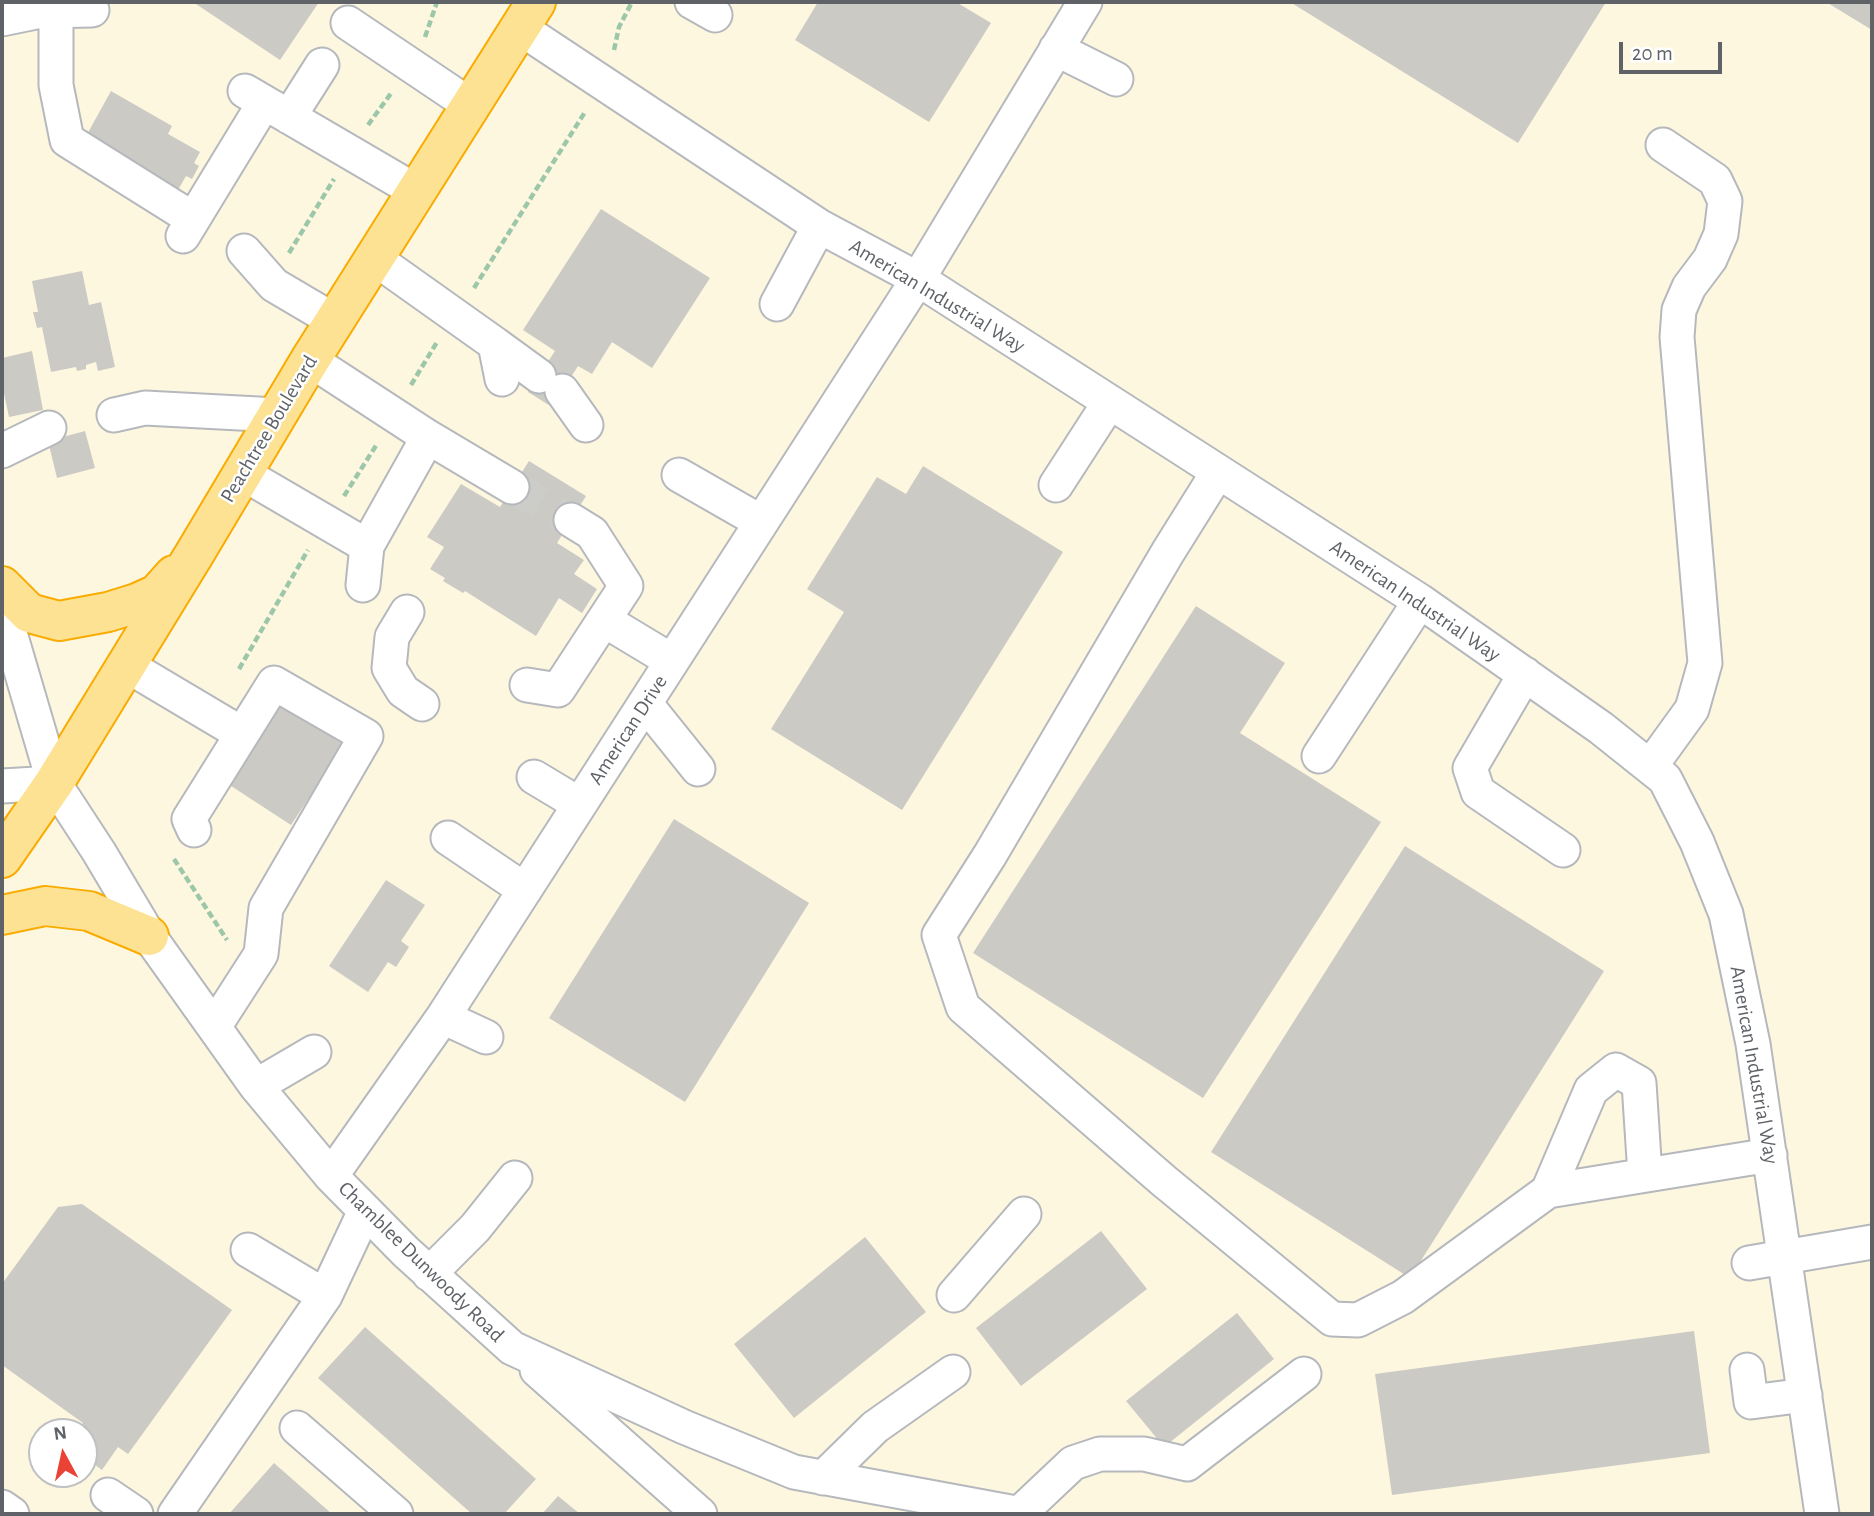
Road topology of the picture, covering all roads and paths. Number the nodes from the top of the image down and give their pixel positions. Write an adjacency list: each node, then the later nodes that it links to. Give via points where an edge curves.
1 (437, 2): 9 (path)
2 (632, 2): 11 (path)
3 (1085, 2): 10 (street, American Drive)
4 (92, 10): 5 (street)
5 (56, 11): 7 (street); 16 (street, via 56,85 67,140 188,228)
6 (528, 15): 17 (highway, Peachtree Boulevard); 22 (street, American Industrial Way)
7 (2, 19)
8 (348, 23): 17 (street)
9 (425, 39)
10 (1056, 49): 13 (street); 26 (street, American Drive)
11 (610, 56)
12 (322, 65): 16 (street)
13 (1116, 79)
14 (396, 86): 18 (path)
15 (590, 103): 27 (path)
16 (266, 104): 21 (street)
17 (470, 105): 21 (highway, Peachtree Boulevard)
18 (360, 136)
19 (1662, 145): 69 (street, via 1715,180 1726,201 1721,234 1679,310 1677,337 1705,663 1692,709)
20 (340, 169): 25 (path)
21 (416, 191): 24 (highway, Peachtree Boulevard)
22 (819, 226): 26 (street, American Industrial Way); 28 (street)
23 (244, 251): 29 (street, via 274,285)
24 (374, 258): 29 (highway, Peachtree Boulevard); 31 (street)
25 (284, 263)
26 (918, 279): 36 (street, American Industrial Way); 50 (street, American Drive)
27 (472, 292)
28 (777, 304)
29 (335, 321): 32 (highway, Peachtree Boulevard)
30 (443, 332): 34 (path)
31 (495, 344): 33 (street); 38 (street, via 550,384)
32 (310, 360): 37 (highway, Peachtree Boulevard); 41 (street)
33 (502, 379)
34 (408, 390)
35 (132, 401): 37 (street)
36 (1109, 403): 44 (street, American Industrial Way); 46 (street)
37 (277, 415): 43 (highway, Peachtree Boulevard)
38 (586, 425)
39 (49, 428): 42 (street)
40 (381, 437): 48 (path)
41 (428, 437): 47 (street); 52 (street)
42 (2, 451)
43 (242, 472): 52 (street); 53 (highway, Peachtree Boulevard)
44 (1219, 472): 56 (street, American Industrial Way); 91 (street, via 939,935 963,1007 1332,1319 1358,1320 1403,1297)
45 (679, 475): 50 (street)
46 (1056, 485)
47 (512, 487)
48 (339, 505)
49 (571, 520): 59 (street, via 592,533 626,586)
50 (761, 522): 60 (street, American Drive)
51 (313, 542): 62 (path)
52 (367, 546): 54 (street)
53 (195, 553): 55 (highway, via 157,594 87,617 58,621 29,613); 61 (highway, Peachtree Boulevard)
54 (363, 585)
55 (2, 586)
56 (1420, 601): 63 (street, American Industrial Way); 68 (street)
57 (2, 606): 72 (street, Chamblee Dunwoody Road)
58 (407, 612): 65 (street, via 392,637 389,668 402,691)
59 (604, 620): 60 (street); 64 (street, via 558,690)
60 (672, 661): 66 (street, American Drive)
61 (126, 665): 67 (street); 72 (highway, Peachtree Boulevard)
62 (239, 670)
63 (1525, 674): 69 (street, American Industrial Way); 77 (street, via 1470,768 1478,792)
64 (527, 685)
65 (422, 704)
66 (645, 704): 70 (street); 74 (street, American Drive)
67 (242, 734): 75 (street, via 189,819); 83 (street, via 275,682 366,736 262,888 266,908 261,954)
68 (1319, 756)
69 (1650, 767): 87 (street, American Industrial Way, via 1665,779 1726,914)
70 (698, 769)
71 (534, 777): 74 (street)
72 (54, 782): 73 (street); 78 (highway, Peachtree Boulevard); 81 (street, Chamblee Dunwoody Road)
73 (2, 786)
74 (579, 804): 79 (street, American Drive)
75 (194, 830)
76 (448, 838): 79 (street)
77 (1563, 850)
78 (2, 858)
79 (525, 890): 82 (street, American Drive)
80 (2, 915): 81 (highway, via 45,906 89,911)
81 (149, 936): 83 (street, Chamblee Dunwoody Road)
82 (443, 1017): 84 (street); 89 (street, American Drive)
83 (214, 1027): 86 (street, Chamblee Dunwoody Road)
84 (486, 1037)
85 (314, 1052): 86 (street)
86 (256, 1086): 89 (street, Chamblee Dunwoody Road)
87 (1770, 1155): 88 (street); 96 (street, American Industrial Way)
88 (1645, 1175): 91 (street); 91 (street, via 1639,1083 1616,1070 1591,1090)
89 (331, 1176): 92 (street, Chamblee Dunwoody Road)
90 (515, 1178): 98 (street, via 475,1228)
91 (1548, 1191)
92 (365, 1210): 98 (street, Chamblee Dunwoody Road); 100 (street)
93 (1024, 1214): 99 (street)
94 (1872, 1242): 96 (street)
95 (248, 1250): 100 (street)
96 (1784, 1257): 97 (street); 105 (street, American Industrial Way)
97 (1749, 1263)
98 (429, 1274): 101 (street, Chamblee Dunwoody Road)
99 (954, 1295)
100 (325, 1296): 112 (street)
101 (512, 1348): 107 (street, Chamblee Dunwoody Road, via 696,1432 794,1472); 114 (street)
102 (1747, 1370): 105 (street, via 1751,1402)
103 (953, 1372): 107 (street, via 876,1427)
104 (1304, 1374): 115 (street, via 1187,1464 1144,1454 1100,1454 1073,1463)
105 (1805, 1395): 116 (street, American Industrial Way)
106 (297, 1428): 113 (street)
107 (823, 1478): 115 (street, Chamblee Dunwoody Road)
108 (108, 1494): 111 (street)
109 (2, 1507): 110 (street)
110 (12, 1514)
111 (136, 1514)
112 (175, 1514)
113 (396, 1514)
114 (700, 1514)
115 (1020, 1514)
116 (1822, 1514)

